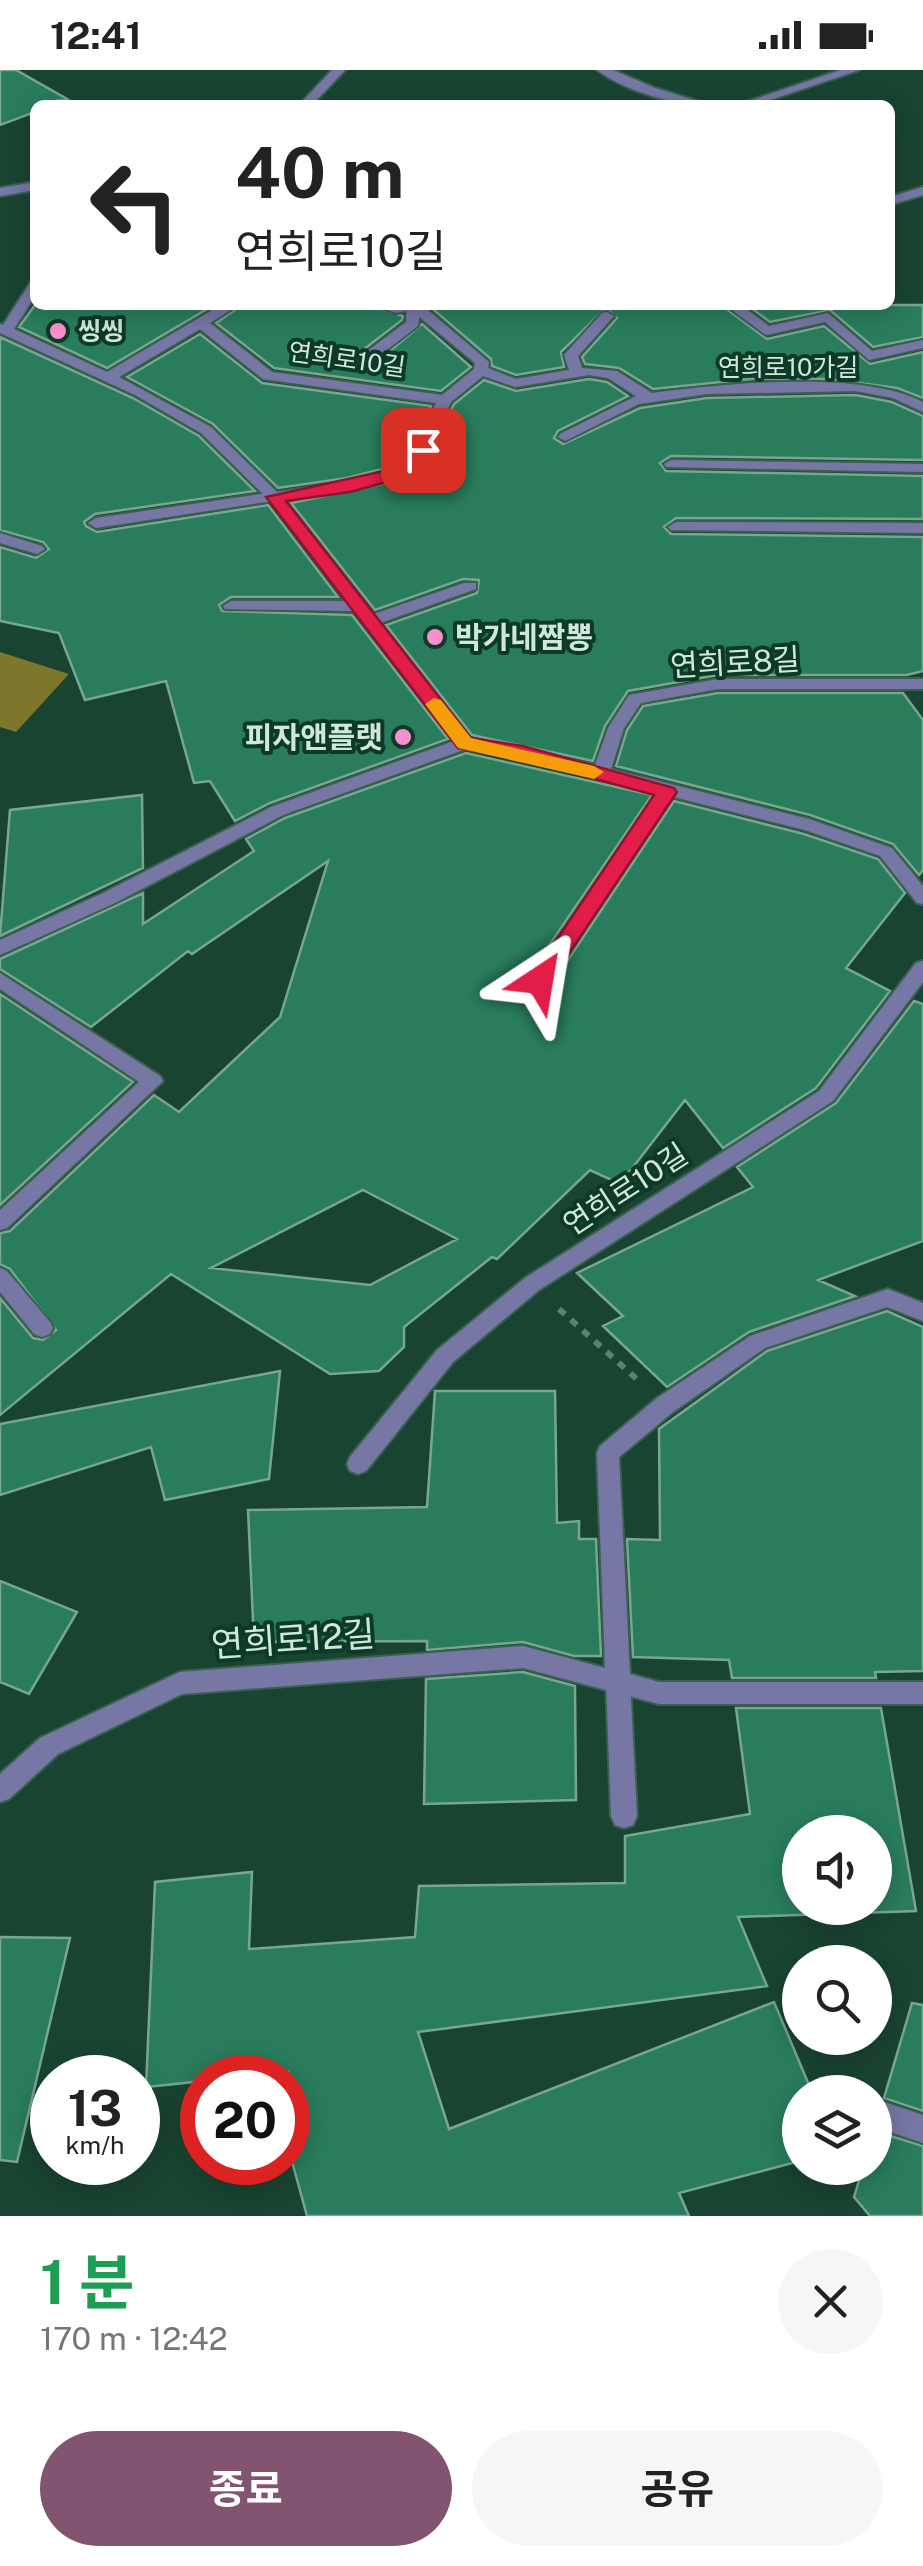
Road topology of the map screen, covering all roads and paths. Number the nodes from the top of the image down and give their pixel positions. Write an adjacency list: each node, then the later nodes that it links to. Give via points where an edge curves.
1 (339, 70): 4 (street)
2 (603, 70): 5 (street)
3 (854, 70): 6 (street)
4 (309, 100)
5 (685, 100)
6 (759, 100)
7 (30, 187): 9 (street)
8 (923, 191): 10 (street)
9 (0, 192)
10 (895, 199)
11 (30, 293): 18 (street)
12 (223, 310): 17 (street)
13 (414, 310): 20 (street, via 413,323)
14 (418, 310): 21 (street, via 468,346)
15 (739, 310): 19 (street, 연희로10가길, via 766,331 828,316 869,356)
16 (608, 316): 22 (street, via 571,355)
17 (201, 323): 23 (street); 25 (street, 연희로10길, via 268,376)
18 (3, 329): 23 (street)
19 (923, 344)
20 (370, 356)
21 (481, 370): 22 (street, via 515,382); 25 (street)
22 (577, 374): 24 (street, via 612,374)
23 (108, 378): 30 (street, via 206,430)
24 (650, 398): 26 (street, 연희로10가길, via 856,387 897,394); 27 (street, 연희로10가길)
25 (445, 400): 30 (street, via 414,469)
26 (923, 408)
27 (565, 436)
28 (671, 464): 29 (street)
29 (923, 468)
30 (274, 497): 31 (street); 38 (street)
31 (96, 524)
32 (676, 527): 33 (street)
33 (923, 528)
34 (0, 538): 35 (street)
35 (38, 549)
36 (470, 586): 39 (street)
37 (230, 606): 38 (street)
38 (356, 606): 39 (street)
39 (368, 622): 41 (street)
40 (923, 684): 42 (street, 연희로8길, via 718,684 634,698)
41 (465, 743): 42 (street); 45 (street, via 277,811)
42 (600, 774): 43 (street)
43 (667, 792): 44 (street, via 809,825 886,852); 48 (street)
44 (923, 898)
45 (0, 948)
46 (923, 968): 51 (street, 연희로10길, via 826,1096)
47 (0, 980): 49 (street, via 153,1081)
48 (540, 980)
49 (0, 1222)
50 (0, 1276): 53 (street)
51 (532, 1284): 54 (path); 55 (street, 연희로10길, via 446,1356)
52 (923, 1312): 54 (street, via 888,1298 758,1342)
53 (42, 1328)
54 (665, 1405): 56 (street, via 608,1453)
55 (358, 1464)
56 (618, 1682): 57 (street, 연희로12길, via 658,1693); 58 (street, 연희로12길, via 523,1657 180,1683 49,1746); 59 (street)
57 (923, 1693)
58 (0, 1790)
59 (624, 1816)
60 (892, 2119): 61 (street)
61 (923, 2130)

